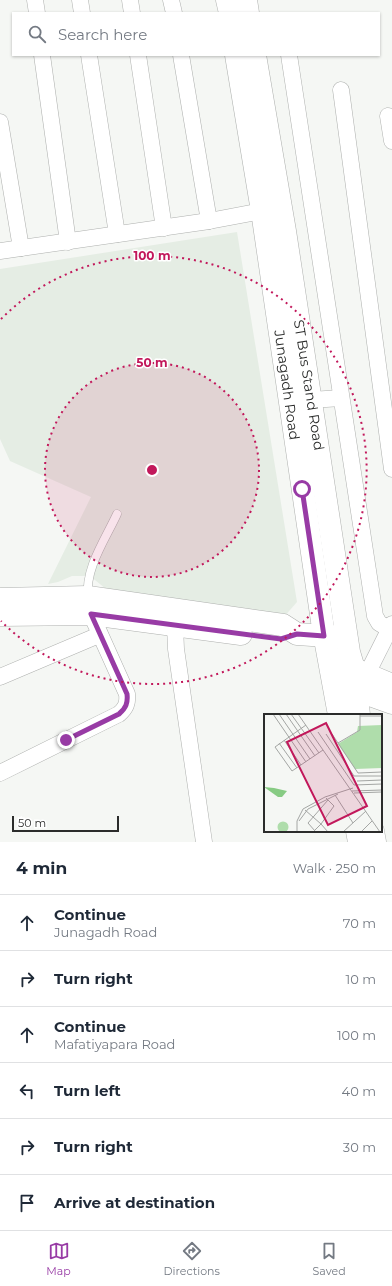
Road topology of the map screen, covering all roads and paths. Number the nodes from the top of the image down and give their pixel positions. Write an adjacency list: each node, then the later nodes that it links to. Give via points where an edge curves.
1 (35, 0): 7 (street)
2 (80, 0): 8 (street)
3 (130, 0): 9 (street)
4 (171, 0): 10 (street)
5 (227, 0): 11 (main road)
6 (246, 0): 12 (main road)
7 (37, 12)
8 (82, 12)
9 (132, 12)
10 (174, 12)
11 (230, 12)
12 (248, 12)
13 (42, 56): 28 (street)
14 (89, 56): 27 (street)
15 (138, 56): 26 (street)
16 (181, 56): 25 (street)
17 (236, 56): 24 (main road, Junagadh Road)
18 (255, 56): 32 (main road, ST Bus Stand Road)
19 (289, 56): 31 (street)
20 (341, 90): 33 (street)
21 (388, 116): 23 (street)
22 (0, 122): 29 (street)
23 (392, 141)
24 (262, 211): 25 (street); 42 (main road, Junagadh Road)
25 (209, 221): 26 (street)
26 (164, 228): 27 (street)
27 (117, 234): 28 (street)
28 (68, 242): 29 (street)
29 (21, 248): 30 (street)
30 (0, 251)
31 (341, 398): 32 (street); 39 (street, via 375,616 379,623)
32 (311, 400): 43 (main road, ST Bus Stand Road)
33 (392, 469)
34 (117, 514): 36 (lane, via 90,572 87,584)
35 (0, 599): 36 (main road)
36 (90, 606): 37 (main road); 38 (main road); 40 (main road, via 284,626); 41 (street)
37 (0, 616)
38 (175, 626): 40 (main road, via 281,639); 54 (street, via 176,649)
39 (391, 628): 46 (street)
40 (297, 634): 42 (main road)
41 (99, 635): 45 (street); 51 (street, via 127,694 128,702 125,709)
42 (324, 636): 43 (main road); 44 (main road, Junagadh Road)
43 (347, 637): 46 (main road, ST Bus Stand Road)
44 (332, 672): 46 (main road); 49 (main road, Junagadh Road)
45 (0, 677)
46 (359, 677): 47 (main road); 48 (main road); 50 (main road, ST Bus Stand Road)
47 (392, 685)
48 (392, 703)
49 (339, 714)
50 (359, 714)
51 (0, 773)
52 (357, 832): 55 (main road)
53 (373, 832): 56 (main road)
54 (204, 842)
55 (359, 842)
56 (375, 842)

